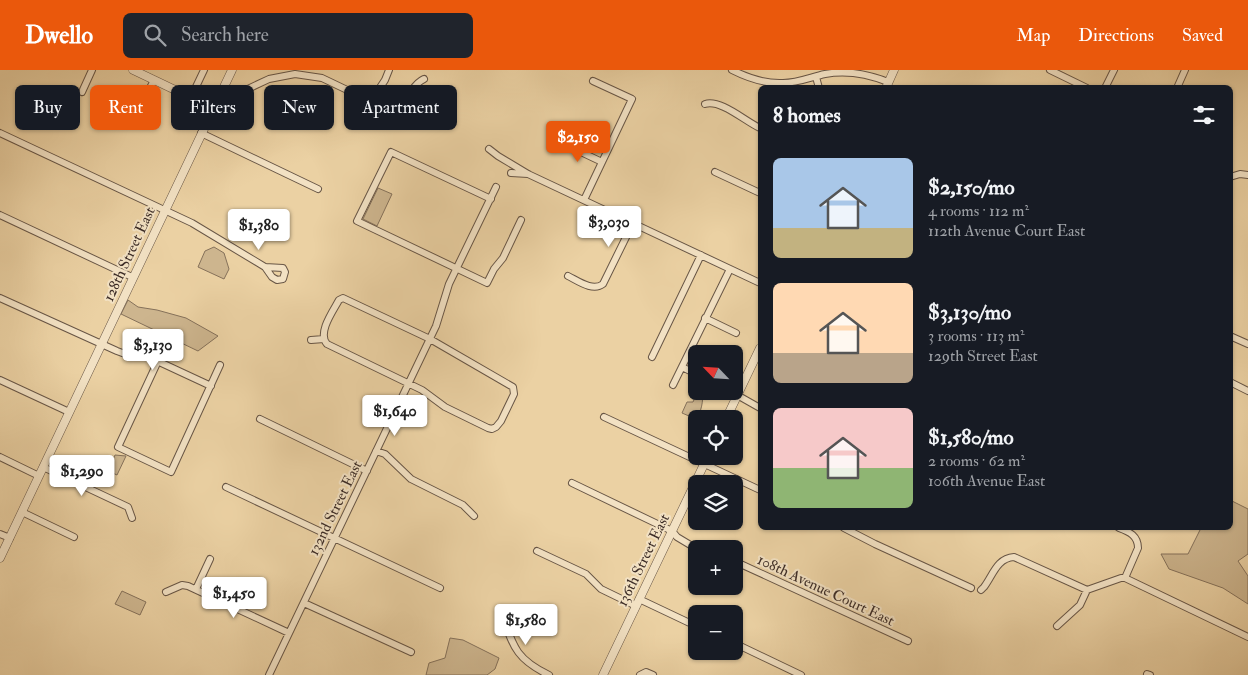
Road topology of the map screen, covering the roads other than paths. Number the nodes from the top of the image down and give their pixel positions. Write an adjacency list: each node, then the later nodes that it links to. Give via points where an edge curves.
1 (92, 70): 29 (street)
2 (133, 70): 14 (street)
3 (204, 70): 17 (street)
4 (232, 70): 18 (street, 128th Street East)
5 (389, 70): 19 (street)
6 (732, 70): 12 (street, via 774,83)
7 (894, 70): 22 (street)
8 (1050, 70): 23 (street)
9 (1114, 70): 24 (street)
10 (1186, 70): 25 (street)
11 (854, 71): 12 (street); 22 (street)
12 (816, 76): 21 (street)
13 (424, 79): 20 (street)
14 (154, 80): 16 (street); 27 (street)
15 (592, 81): 37 (street, via 632,99)
16 (151, 85)
17 (197, 85)
18 (225, 85)
19 (381, 85)
20 (416, 85)
21 (818, 85)
22 (887, 85)
23 (1081, 85)
24 (1107, 85)
25 (1178, 85)
26 (254, 86): 28 (street, via 269,79 295,74 322,78)
27 (171, 88)
28 (344, 88)
29 (82, 92)
30 (705, 104): 31 (street, via 730,110)
31 (758, 127)
32 (203, 130): 34 (street, 128th Street East)
33 (0, 133): 48 (street)
34 (201, 133): 44 (street); 48 (street, 128th Street East)
35 (564, 144): 37 (street)
36 (489, 149): 40 (street)
37 (602, 162): 47 (street)
38 (715, 172): 45 (street)
39 (511, 173): 40 (street)
40 (528, 174): 47 (street)
41 (1248, 175): 42 (street)
42 (1233, 176)
43 (496, 187): 46 (street, 132nd Street East)
44 (318, 188)
45 (758, 192)
46 (491, 199): 54 (street, 132nd Street East); 54 (street, via 391,152 357,221)
47 (584, 200): 51 (street)
48 (164, 210): 53 (street); 57 (street, 128th Street East)
49 (0, 215): 57 (street)
50 (521, 220): 54 (street, via 504,258 487,283)
51 (633, 223): 52 (street); 56 (street, via 604,284 591,286)
52 (701, 255): 55 (street); 69 (street)
53 (266, 267)
54 (457, 268): 64 (street, 132nd Street East)
55 (730, 269): 58 (street); 60 (street)
56 (568, 276)
57 (132, 277): 66 (street, 128th Street East)
58 (758, 282)
59 (0, 298): 66 (street)
60 (706, 318): 61 (street); 72 (street)
61 (736, 333)
62 (1233, 337): 67 (street)
63 (324, 339): 64 (street, via 323,332 341,298); 65 (street); 76 (street, via 331,346)
64 (430, 339): 76 (street, 132nd Street East); 76 (street, via 512,387 514,394 501,422 488,428 453,412)
65 (311, 340)
66 (102, 344): 70 (street, via 125,354 140,353); 83 (street, 128th Street East)
67 (1248, 344)
68 (758, 352): 75 (street)
69 (652, 357)
70 (158, 361): 79 (street); 79 (street, via 118,447 171,472)
71 (220, 365): 79 (street)
72 (682, 367): 73 (street); 78 (street)
73 (688, 370)
74 (0, 380): 83 (street)
75 (743, 383)
76 (408, 384): 86 (street, 132nd Street East)
77 (1233, 384): 80 (street)
78 (673, 385)
79 (211, 386)
80 (1248, 391)
81 (743, 398): 82 (street)
82 (758, 407)
83 (69, 412): 91 (street, 128th Street East)
84 (604, 417): 87 (street)
85 (260, 419): 92 (street)
86 (376, 451): 92 (street, 132nd Street East); 98 (street, via 385,454 411,479 463,505)
87 (688, 452)
88 (0, 457): 93 (street)
89 (705, 465): 102 (street, 136th Street East)
90 (711, 465): 96 (street)
91 (43, 467): 93 (street, 128th Street East); 99 (street, via 128,508)
92 (367, 471): 106 (street, 132nd Street East)
93 (39, 476): 97 (street, 128th Street East)
94 (572, 483): 102 (street)
95 (226, 487): 106 (street)
96 (758, 489)
97 (22, 512): 104 (street); 105 (street, 128th Street East)
98 (474, 516)
99 (132, 518)
100 (848, 530): 114 (street)
101 (1130, 530): 112 (street, via 1139,546)
102 (672, 531): 107 (street); 119 (street, 136th Street East)
103 (0, 534): 105 (street)
104 (74, 537)
105 (10, 538): 109 (street, 128th Street East)
106 (334, 538): 113 (street); 120 (street, 132nd Street East)
107 (688, 543)
108 (537, 551): 119 (street, via 586,574 601,589)
109 (0, 558)
110 (210, 559): 115 (street)
111 (743, 565): 126 (street, 108th Avenue Court East)
112 (1125, 578): 117 (street); 125 (street)
113 (440, 588)
114 (971, 588)
115 (196, 589): 118 (street, via 186,585); 124 (street)
116 (981, 590): 117 (street, via 1002,561 1008,558 1018,558)
117 (1087, 590): 123 (street, via 1080,605)
118 (166, 592)
119 (637, 602): 122 (street); 131 (street, 136th Street East)
120 (304, 603): 124 (street, 132nd Street East); 128 (street)
121 (503, 618): 130 (street, via 513,646 523,659)
122 (688, 623)
123 (1057, 626)
124 (289, 633): 129 (street, 132nd Street East)
125 (1248, 637)
126 (908, 641)
127 (743, 647): 134 (street)
128 (410, 652)
129 (271, 674)
130 (550, 675)
131 (603, 675)
132 (640, 675): 133 (street, via 648,672)
133 (653, 675)
134 (801, 675)

